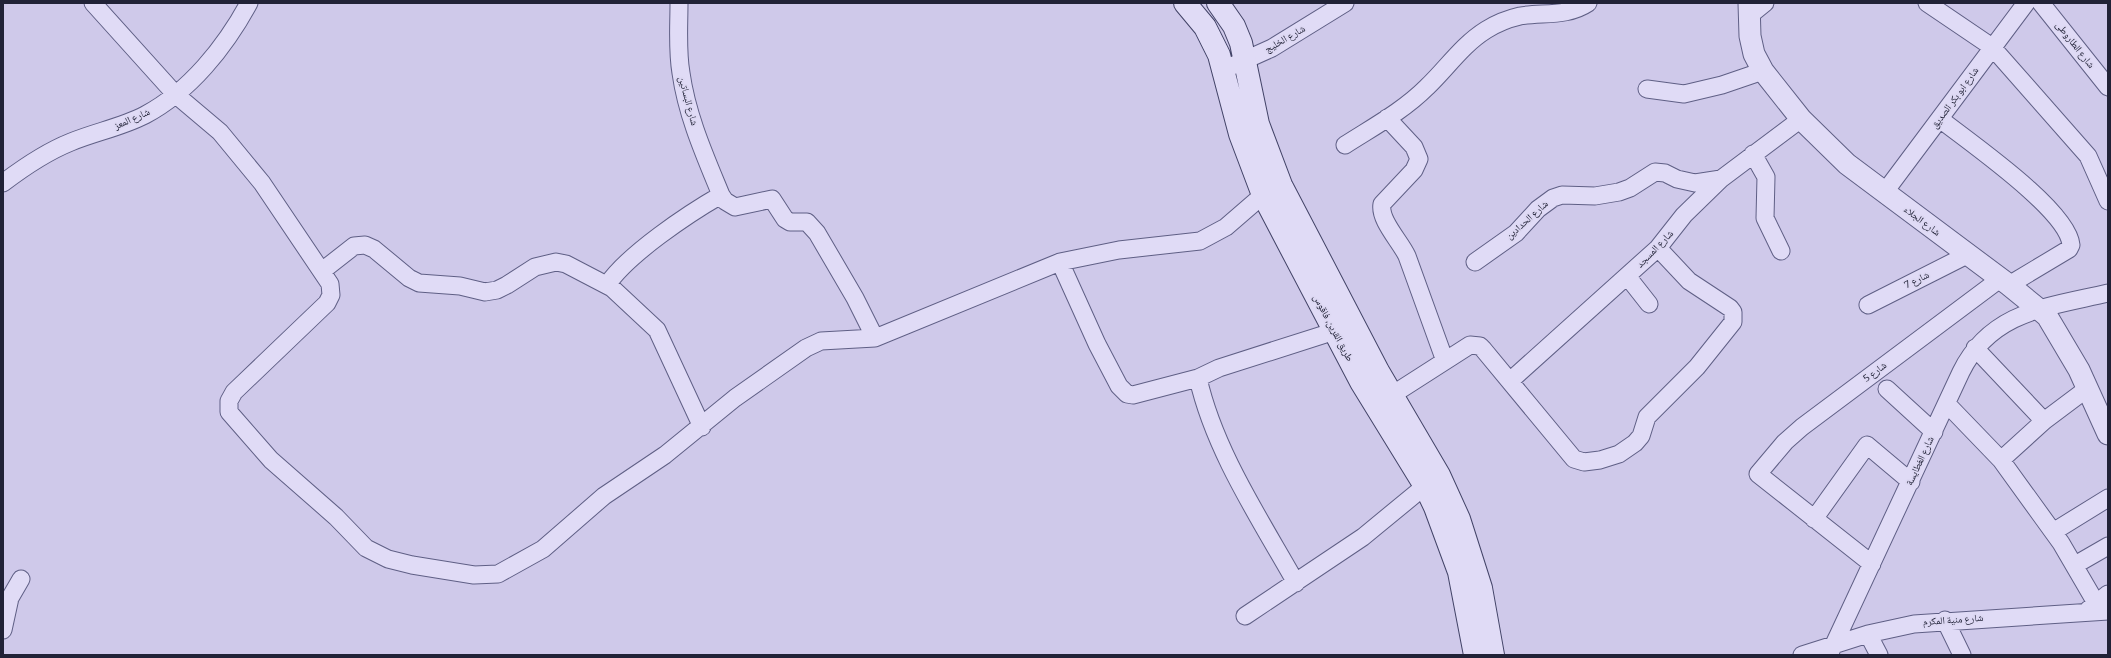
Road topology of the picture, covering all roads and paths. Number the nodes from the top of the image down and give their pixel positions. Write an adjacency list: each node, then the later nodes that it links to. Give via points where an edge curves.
1 (93, 3): 20 (street)
2 (249, 3): 20 (street, شارع المعز, via 238,24 216,54)
3 (679, 3): 30 (street, شارع البساتين, via 679,57 684,91)
4 (1185, 3): 16 (main road, طريق القرين, فاقوس, via 1209,34)
5 (1218, 3): 15 (main road, طريق القرين, فاقوس, via 1234,26)
6 (1345, 3): 15 (street, شارع الخليج, via 1272,48)
7 (1588, 3): 12 (street, via 1569,12)
8 (1765, 3): 13 (street)
9 (1927, 3): 14 (street)
10 (2026, 3): 14 (street, شارع ابو بكر الصديق)
11 (2041, 3): 18 (street, شارع الطاروطى)
12 (1541, 9): 21 (street, via 1503,20 1486,30 1455,56 1427,88)
13 (1749, 9): 17 (street, شارع الجلاء, via 1754,54)
14 (1992, 47): 23 (street, شارع ابو بكر الصديق); 31 (street, via 2088,156)
15 (1245, 60): 16 (street, شارع الخليج); 28 (main road, طريق القرين, فاقوس)
16 (1223, 70): 28 (main road, طريق القرين, فاقوس, via 1240,134)
17 (1763, 70): 19 (street, via 1722,85 1684,94); 22 (street, شارع الجلاء)
18 (2105, 78)
19 (1647, 89)
20 (176, 94): 27 (street, شارع المعز, via 144,115 52,151); 37 (street, via 225,138 262,183)
21 (1386, 118): 24 (street); 49 (street, via 1414,147 1419,159 1414,170 1382,204 1382,217 1407,256)
22 (1801, 119): 25 (street, شارع المسجد); 29 (street, شارع الجلاء, via 1847,164)
23 (1940, 119): 29 (street, شارع ابو بكر الصديق); 40 (street, شارع 5, via 2034,194 2059,219 2070,236 2069,249)
24 (1345, 146)
25 (1752, 154): 26 (street, شارع المسجد); 33 (street, via 1766,177 1765,218)
26 (1721, 179): 32 (street, شارع المسجد, via 1684,216); 36 (street, شارع الحدادين, via 1695,183 1655,172 1636,185 1619,192 1595,196 1562,195 1553,198 1538,209 1516,233)
27 (3, 183)
28 (1272, 190): 35 (street, via 1226,226 1200,241 1119,250); 39 (main road, طريق القرين, فاقوس)
29 (1884, 193): 34 (street, شارع الجلاء)
30 (721, 195): 41 (street, via 699,208 625,264); 47 (street, via 736,208 772,199 785,219 790,222 807,222 827,248)
31 (2108, 201)
32 (1658, 248): 38 (street, شارع المسجد); 52 (street, via 1689,281 1730,308 1733,312 1733,322 1697,367 1646,417 1641,436 1635,443 1619,454 1600,460 1584,462 1574,459)
33 (1782, 251)
34 (1967, 255): 40 (street, شارع الجلاء); 44 (street, شارع 7)
35 (1060, 262): 47 (street); 51 (street, via 1097,344 1122,391 1133,395)
36 (1475, 262)
37 (322, 271): 41 (street, via 354,246 365,245 419,283 460,286 485,292 507,285 534,267 556,262 566,264); 58 (street, via 330,284 331,295 327,303 234,392 229,401 228,412 272,460 336,516 366,548 388,559 474,575 498,574 543,549 604,496)
38 (1627, 276): 43 (street); 52 (street, شارع المسجد)
39 (1319, 280): 46 (main road, طريق القرين, فاقوس); 50 (main road, طريق القرين, فاقوس)
40 (2004, 282): 45 (street, شارع الجلاء); 65 (street, شارع 5, via 1802,427 1785,442 1758,474)
41 (608, 286): 58 (street, via 658,330)
42 (2108, 293): 45 (street, شارع الغطايسة)
43 (1649, 304)
44 (1868, 305)
45 (2039, 309): 48 (street, شارع الغطايسة, via 1998,328); 53 (street, شارع الجلاء, via 2055,328)
46 (1335, 331): 50 (main road, طريق القرين, فاقوس); 51 (street, via 1219,368)
47 (875, 338): 58 (street, via 821,341 806,348 735,398)
48 (1975, 348): 56 (street, شارع الغطايسة); 57 (street)
49 (1445, 361): 52 (street, via 1470,345 1480,346); 55 (street)
50 (1370, 376): 55 (main road, طريق القرين, فاقوس); 63 (main road, طريق القرين, فاقوس)
51 (1198, 378): 71 (street, via 1203,401 1233,470)
52 (1510, 381)
53 (2088, 388): 57 (street); 60 (street, شارع الجلاء)
54 (1887, 389): 59 (street)
55 (1392, 395): 79 (main road, طريق القرين, فاقوس, via 1438,475 1461,524 1481,588)
56 (1947, 404): 59 (street, شارع الغطايسة); 61 (street)
57 (2044, 421): 61 (street)
58 (702, 427)
59 (1934, 432): 62 (street, شارع الغطايسة)
60 (2108, 434)
61 (2001, 460): 66 (street)
62 (1911, 482): 65 (street, via 1867,445); 68 (street, شارع الغطايسة)
63 (1425, 486): 71 (street, via 1363,537); 78 (main road, طريق القرين, فاقوس, via 1444,528 1459,572)
64 (2108, 498): 66 (street)
65 (1814, 519): 68 (street)
66 (2053, 532): 69 (street)
67 (2108, 546): 69 (street)
68 (1872, 564): 77 (street, شارع الغطايسة)
69 (2075, 565): 72 (street)
70 (21, 579): 75 (street, via 10,598)
71 (1296, 583): 73 (street)
72 (2099, 605): 74 (street, شارع منية المكرم)
73 (1244, 616)
74 (1945, 620): 76 (street, شارع منية المكرم); 82 (street)
75 (3, 630)
76 (1868, 634): 77 (street, شارع منية المكرم); 81 (street)
77 (1832, 650): 80 (street, شارع منية المكرم)
78 (1475, 655)
79 (1493, 655)
80 (1802, 655)
81 (1879, 655)
82 (1962, 655)

